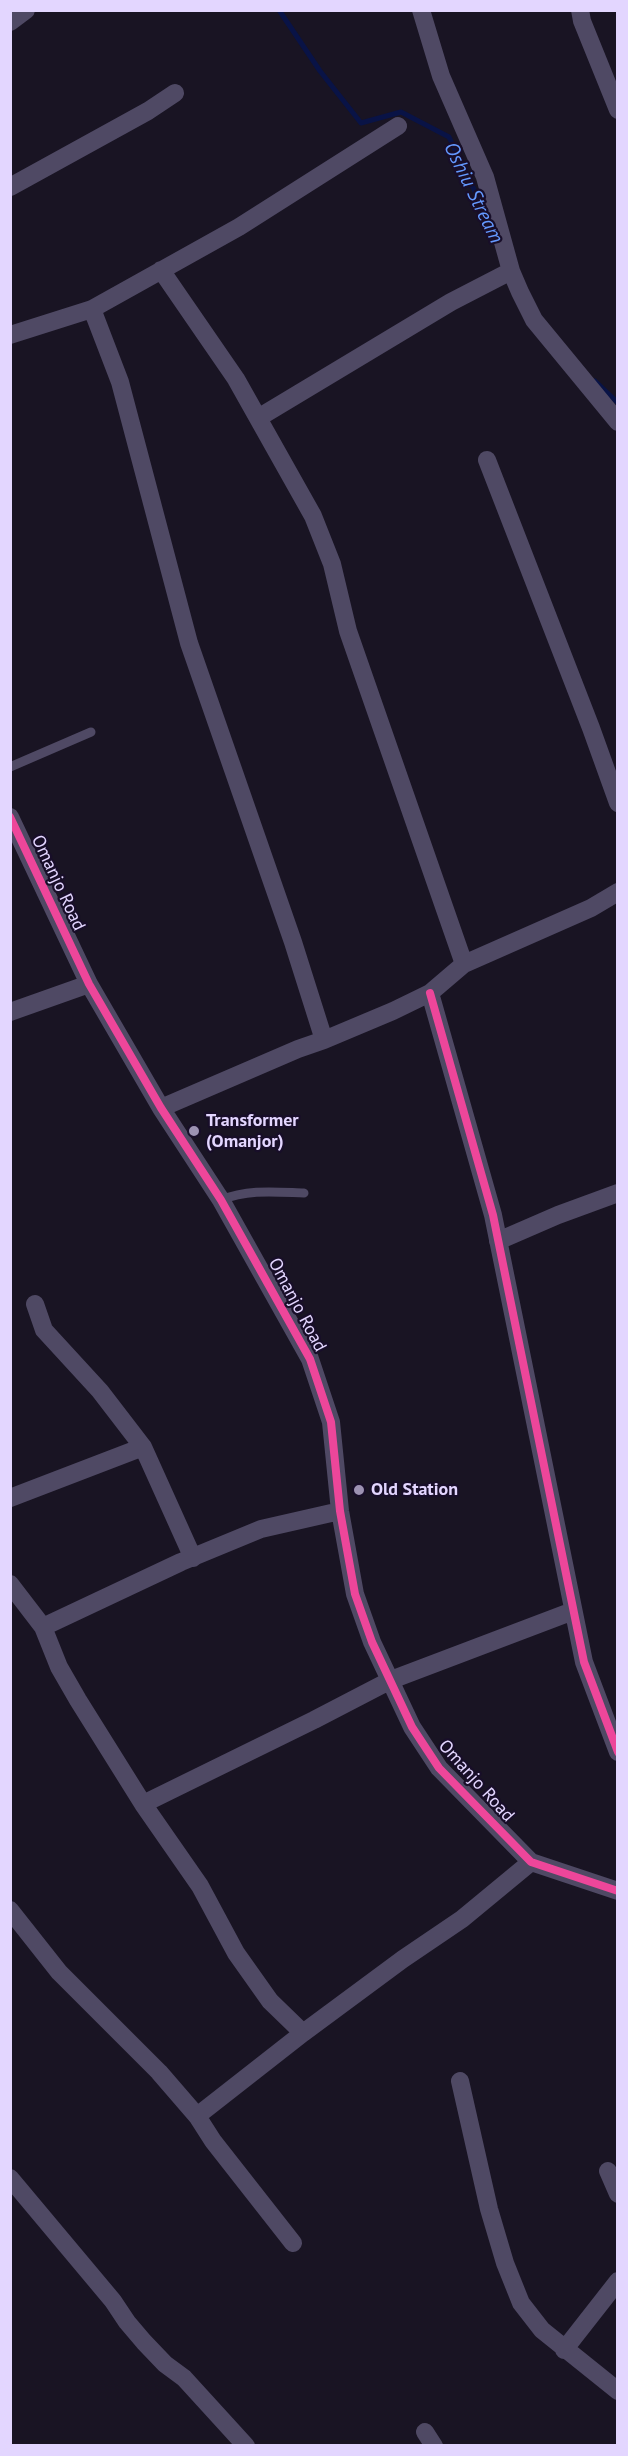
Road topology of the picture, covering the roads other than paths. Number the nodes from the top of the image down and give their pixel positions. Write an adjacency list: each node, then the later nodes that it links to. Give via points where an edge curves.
1 (26, 10): 4 (street)
2 (421, 10): 10 (street, via 441,76 485,177)
3 (580, 10): 6 (street)
4 (10, 22)
5 (175, 93): 8 (street)
6 (618, 110)
7 (398, 126): 9 (street, via 239,227)
8 (10, 188)
9 (161, 270): 11 (street); 13 (street)
10 (511, 271): 13 (street, via 451,302); 14 (street, via 534,320)
11 (92, 309): 12 (street); 25 (street, via 120,382 189,643)
12 (10, 335)
13 (258, 418): 21 (street, via 313,516 332,564 348,631)
14 (618, 422)
15 (487, 460): 18 (street)
16 (92, 732): 17 (lane)
17 (10, 767)
18 (618, 803)
19 (10, 817): 22 (street, Omanjo Road)
20 (618, 892): 21 (street, via 591,908)
21 (464, 964): 23 (street)
22 (89, 984): 24 (street); 26 (street, Omanjo Road)
23 (430, 993): 25 (street); 30 (street)
24 (10, 1012)
25 (324, 1040): 26 (street)
26 (161, 1108): 29 (street, Omanjo Road)
27 (304, 1193): 29 (lane, via 237,1193)
28 (618, 1193): 30 (street)
29 (221, 1200): 34 (street, Omanjo Road, via 310,1359 331,1422)
30 (498, 1241): 37 (street)
31 (35, 1304): 32 (street, via 44,1330 100,1391)
32 (143, 1447): 33 (street); 35 (street)
33 (10, 1498)
34 (340, 1511): 35 (street, via 261,1529); 39 (street, Omanjo Road, via 355,1594)
35 (193, 1558): 38 (street)
36 (10, 1584): 38 (street)
37 (573, 1611): 39 (street); 40 (street, via 584,1662)
38 (43, 1627): 41 (street, via 59,1667)
39 (391, 1680): 41 (street); 42 (street, Omanjo Road, via 412,1727 439,1768)
40 (618, 1752)
41 (143, 1804): 45 (street, via 200,1887 236,1953 270,2001)
42 (531, 1862): 43 (street, Omanjo Road); 45 (street, via 462,1919)
43 (618, 1891)
44 (10, 1910): 47 (street, via 59,1972 159,2072)
45 (303, 2033): 47 (street)
46 (460, 2081): 53 (street, via 489,2209 512,2281 530,2316)
47 (197, 2116): 51 (street)
48 (608, 2171): 50 (street)
49 (10, 2178): 55 (street, via 144,2342 184,2378)
50 (618, 2194)
51 (293, 2243)
52 (618, 2281): 53 (street)
53 (564, 2350): 54 (street)
54 (618, 2391)
55 (246, 2445)

